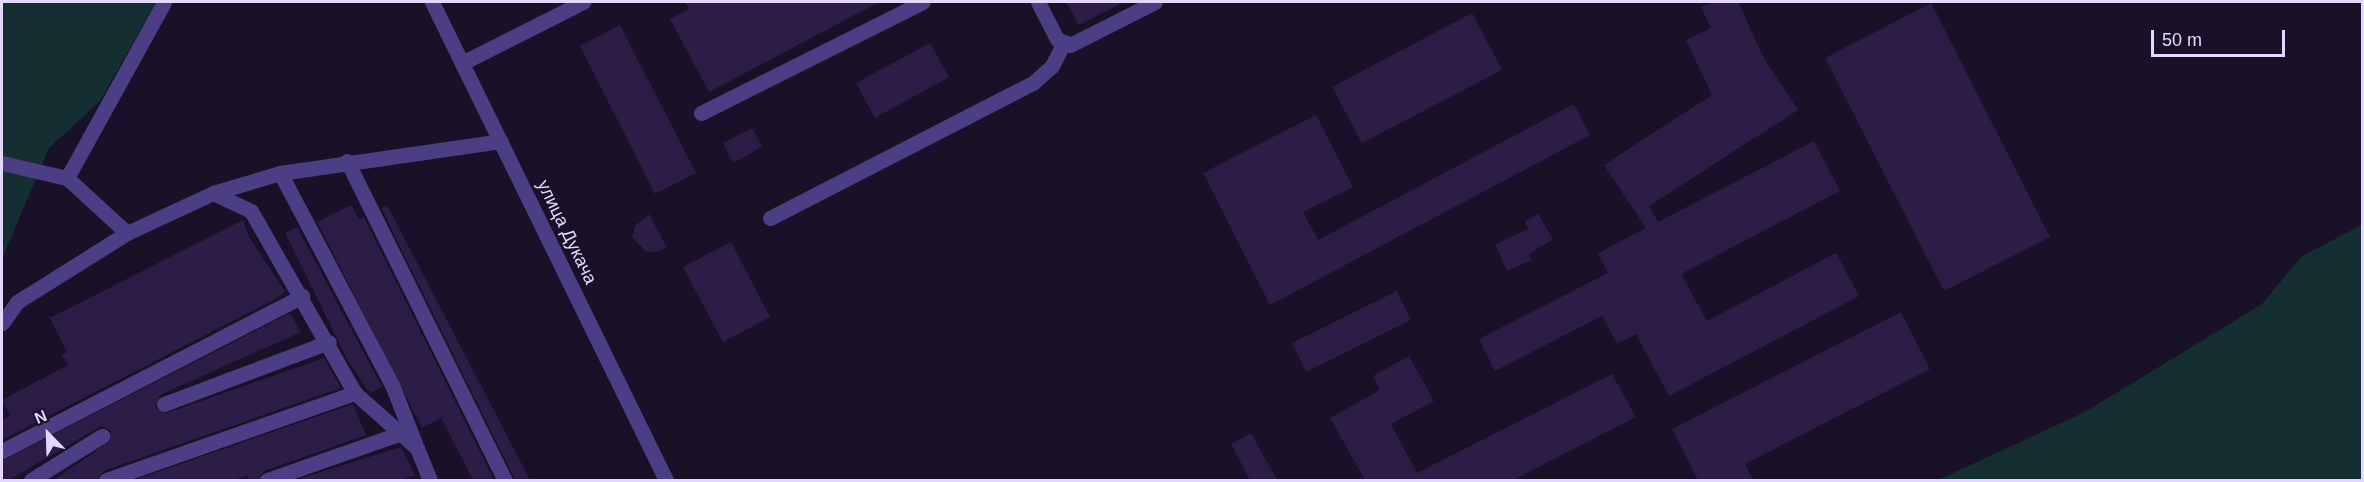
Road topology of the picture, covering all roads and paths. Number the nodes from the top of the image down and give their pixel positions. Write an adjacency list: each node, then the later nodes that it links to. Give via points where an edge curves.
1 (165, 2): 14 (street)
2 (432, 2): 8 (street, улица Дукача)
3 (583, 2): 8 (street)
4 (923, 2): 9 (street)
5 (1038, 2): 7 (street, via 1057,39)
6 (1155, 2): 7 (street, via 1070,45)
7 (1064, 42): 16 (street, via 1052,66 1033,83)
8 (462, 63): 10 (street, улица Дукача)
9 (701, 113)
10 (501, 141): 11 (street); 32 (street, улица Дукача)
11 (346, 161): 13 (street); 31 (street)
12 (2, 163): 14 (street)
13 (280, 173): 15 (street); 25 (street, via 392,385)
14 (67, 178): 17 (street)
15 (213, 193): 17 (street); 18 (street, via 251,211)
16 (770, 218)
17 (127, 233): 19 (street, via 17,302)
18 (302, 296): 20 (street); 26 (street)
19 (2, 322)
20 (329, 342): 21 (street); 22 (street)
21 (356, 393): 23 (street); 28 (street)
22 (164, 404)
23 (401, 433): 25 (street); 29 (street)
24 (102, 436): 27 (street)
25 (417, 448): 30 (street)
26 (2, 451)
27 (31, 480)
28 (106, 480)
29 (267, 480)
30 (430, 480)
31 (505, 480)
32 (666, 480)

